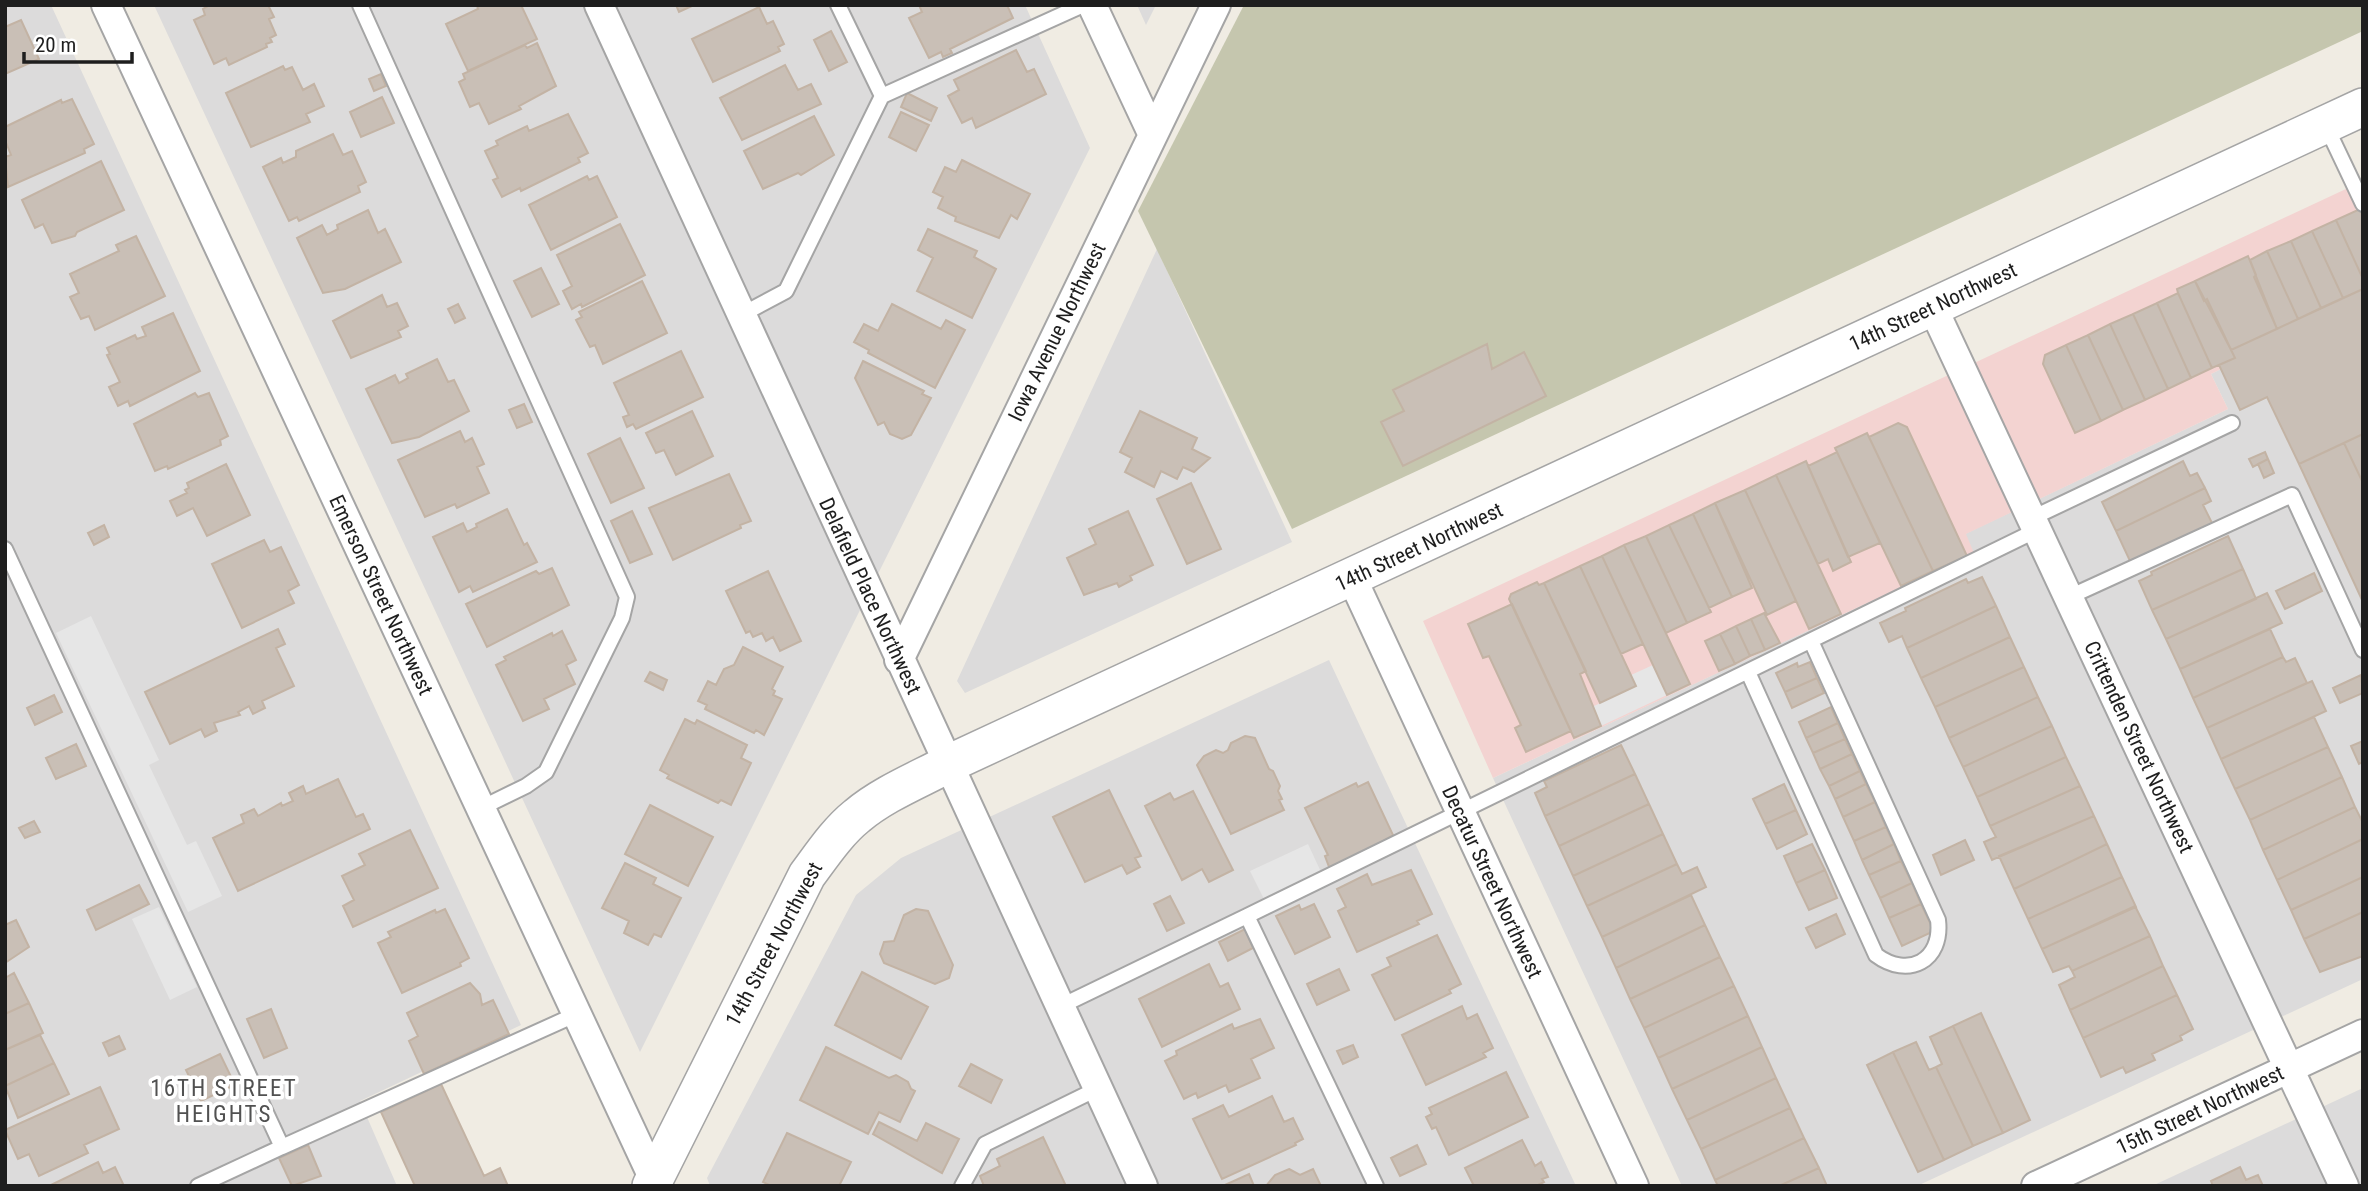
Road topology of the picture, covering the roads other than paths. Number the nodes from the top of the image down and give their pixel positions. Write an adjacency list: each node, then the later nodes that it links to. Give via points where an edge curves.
1 (106, 5): 25 (street, Emerson Street Northwest)
2 (360, 5): 25 (lane, via 627,597 622,618 547,772)
3 (599, 5): 14 (street, Delafield Place Northwest)
4 (838, 5): 8 (lane)
5 (1083, 5): 8 (lane)
6 (1091, 5): 11 (street)
7 (1216, 5): 11 (street, Iowa Avenue Northwest)
8 (882, 96): 14 (lane, via 786,292)
9 (2363, 107): 10 (street, 14th Street Northwest)
10 (2326, 124): 12 (lane); 13 (street, 14th Street Northwest)
11 (1152, 133): 22 (street, Iowa Avenue Northwest)
12 (2363, 204)
13 (1933, 308): 16 (street, Crittenden Street Northwest); 18 (street, 14th Street Northwest)
14 (741, 315): 22 (street, Delafield Place Northwest)
15 (2232, 423): 16 (lane)
16 (2034, 524): 19 (street, Crittenden Street Northwest); 20 (lane)
17 (5, 549): 33 (lane)
18 (1352, 578): 24 (street, 14th Street Northwest); 26 (street, Decatur Street Northwest)
19 (2069, 597): 21 (lane, via 2292,495); 31 (street, Crittenden Street Northwest)
20 (1811, 641): 23 (lane); 23 (lane, via 1938,920 1936,950 1922,961 1905,967 1889,965 1876,955)
21 (2363, 650)
22 (899, 660): 24 (street, Delafield Place Northwest)
23 (1748, 672): 26 (lane)
24 (948, 764): 28 (street, Delafield Place Northwest); 34 (street, 14th Street Northwest, via 857,816 807,875)
25 (481, 808): 29 (street, Emerson Street Northwest)
26 (1460, 814): 27 (lane); 39 (street, Decatur Street Northwest)
27 (1247, 916): 28 (lane); 38 (lane)
28 (1060, 1006): 32 (street, Delafield Place Northwest)
29 (576, 1014): 33 (lane); 34 (street, Emerson Street Northwest)
30 (2363, 1034): 31 (street, 15th Street Northwest)
31 (2290, 1068): 40 (street, 15th Street Northwest); 41 (street, Crittenden Street Northwest)
32 (1099, 1088): 36 (lane, via 985,1144); 37 (street, Delafield Place Northwest)
33 (282, 1147): 35 (lane)
34 (651, 1184)
35 (198, 1186)
36 (962, 1186)
37 (1143, 1186)
38 (1376, 1186)
39 (1634, 1186)
40 (2036, 1186)
41 (2344, 1186)

